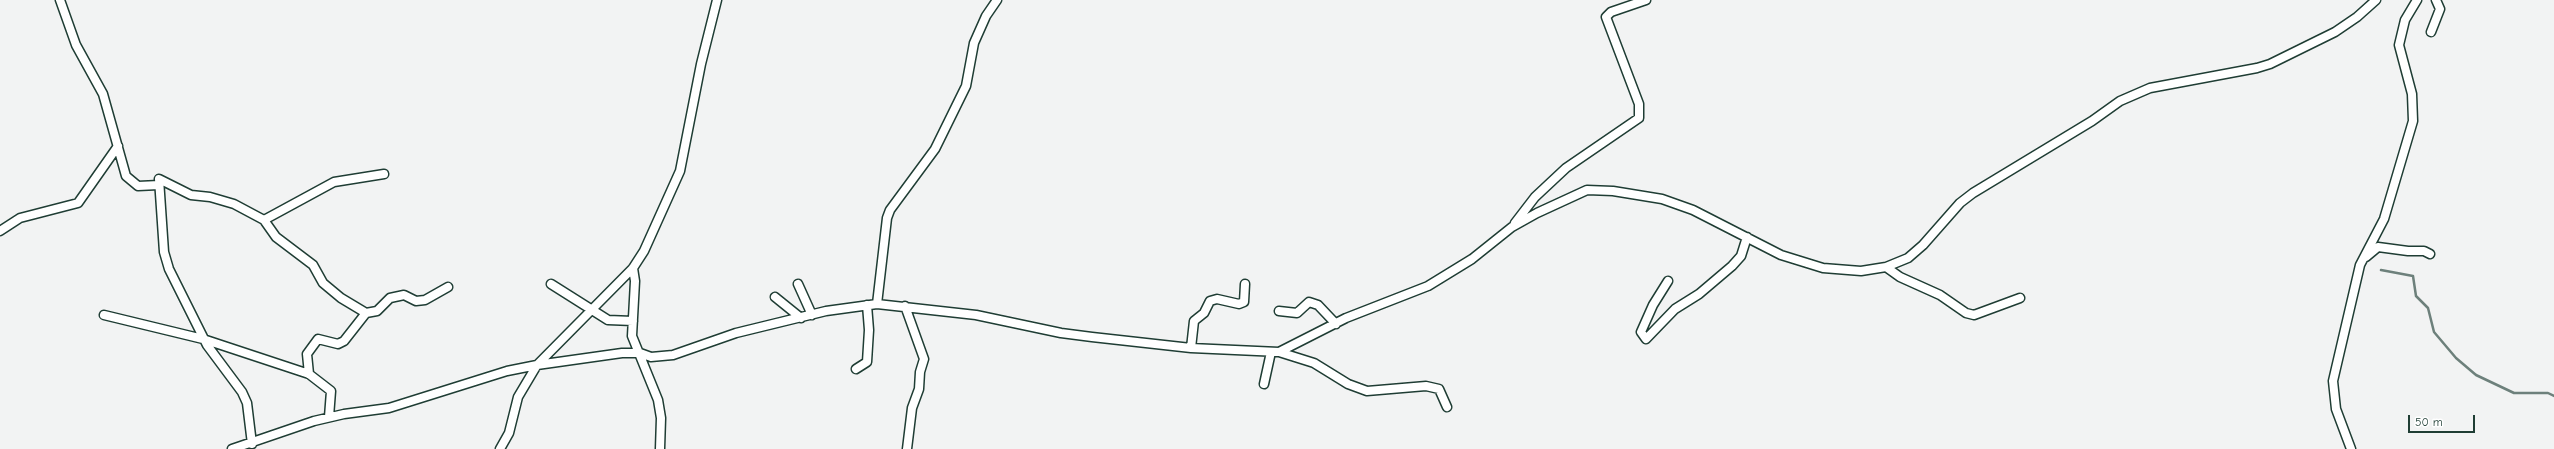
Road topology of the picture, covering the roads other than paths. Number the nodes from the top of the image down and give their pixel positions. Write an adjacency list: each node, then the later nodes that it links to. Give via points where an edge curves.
1 (60, 0): 9 (street, via 76,45 103,94)
2 (716, 0): 19 (street, via 680,172 644,252)
3 (997, 0): 27 (street, via 986,16 974,43 966,86 935,149 889,214)
4 (1646, 0): 13 (street, via 1611,12 1606,17 1639,104 1639,118 1556,176 1535,197)
5 (2376, 0): 18 (street, via 2335,32 2270,64 2150,88 2120,101 2092,121 1973,193 1960,203 1908,258)
6 (2417, 0): 17 (street, via 2405,20 2399,45 2412,94 2413,121 2384,219)
7 (2436, 0): 8 (street, via 2440,9)
8 (2431, 32)
9 (118, 146): 11 (street, via 120,161 129,180 138,186); 14 (street, via 78,203 20,218)
10 (384, 174): 12 (street, via 330,184)
11 (159, 185): 12 (street, via 159,178 191,195 234,204); 38 (street, via 167,265)
12 (264, 220): 32 (street, via 276,237 313,265 323,282 341,298)
13 (1512, 227): 15 (street, via 1576,194 1596,190 1662,199 1693,210); 37 (street, via 1472,259 1428,286)
14 (0, 231)
15 (1747, 237): 18 (street, via 1781,255 1823,268 1861,271); 20 (street, via 1741,256 1732,266 1699,294 1675,309 1646,339 1641,332 1653,305)
16 (2430, 254): 17 (street, via 2424,251 2408,252 2378,247 2370,252)
17 (2360, 265): 53 (street, via 2333,381 2336,409)
18 (1886, 267): 26 (street, via 1904,279 1940,295 1966,313 1974,315)
19 (633, 268): 30 (street); 36 (street)
20 (1668, 282)
21 (551, 284): 30 (street)
22 (798, 284): 34 (street)
23 (1244, 284): 39 (street, via 1244,302 1239,304 1217,299 1210,301 1204,313 1194,321)
24 (448, 286): 32 (street, via 425,300 416,301 404,295 390,298 377,311)
25 (775, 297): 35 (street)
26 (2020, 298)
27 (877, 304): 28 (street); 29 (street)
28 (867, 305): 34 (street); 43 (street, via 867,362)
29 (905, 306): 39 (street, via 976,315 1062,333); 52 (street, via 924,359 919,389 912,408)
30 (590, 310): 36 (street, via 608,320); 42 (street)
31 (1279, 311): 37 (street, via 1297,313 1309,302 1318,304)
32 (366, 313): 44 (street, via 344,341 338,344 318,339 307,354)
33 (104, 315): 38 (street)
34 (812, 315): 35 (street)
35 (801, 318): 41 (street, via 736,333 673,355 652,358)
36 (633, 321): 41 (street, via 632,336)
37 (1336, 324): 40 (street)
38 (203, 339): 44 (street); 48 (street, via 242,392 247,403)
39 (1191, 348): 40 (street)
40 (1275, 352): 45 (street); 46 (street, via 1314,363 1348,384 1367,391 1426,386 1439,389)
41 (640, 354): 42 (street, via 622,353); 51 (street, via 658,400 661,418)
42 (537, 365): 47 (street, via 484,377 389,408); 50 (street, via 518,396 510,433)
43 (856, 369)
44 (309, 374): 47 (street, via 331,391)
45 (1264, 384)
46 (1447, 407)
47 (329, 417): 48 (street)
48 (252, 444): 49 (street)
49 (232, 449)
50 (500, 449)
51 (660, 449)
52 (907, 449)
53 (2351, 449)

